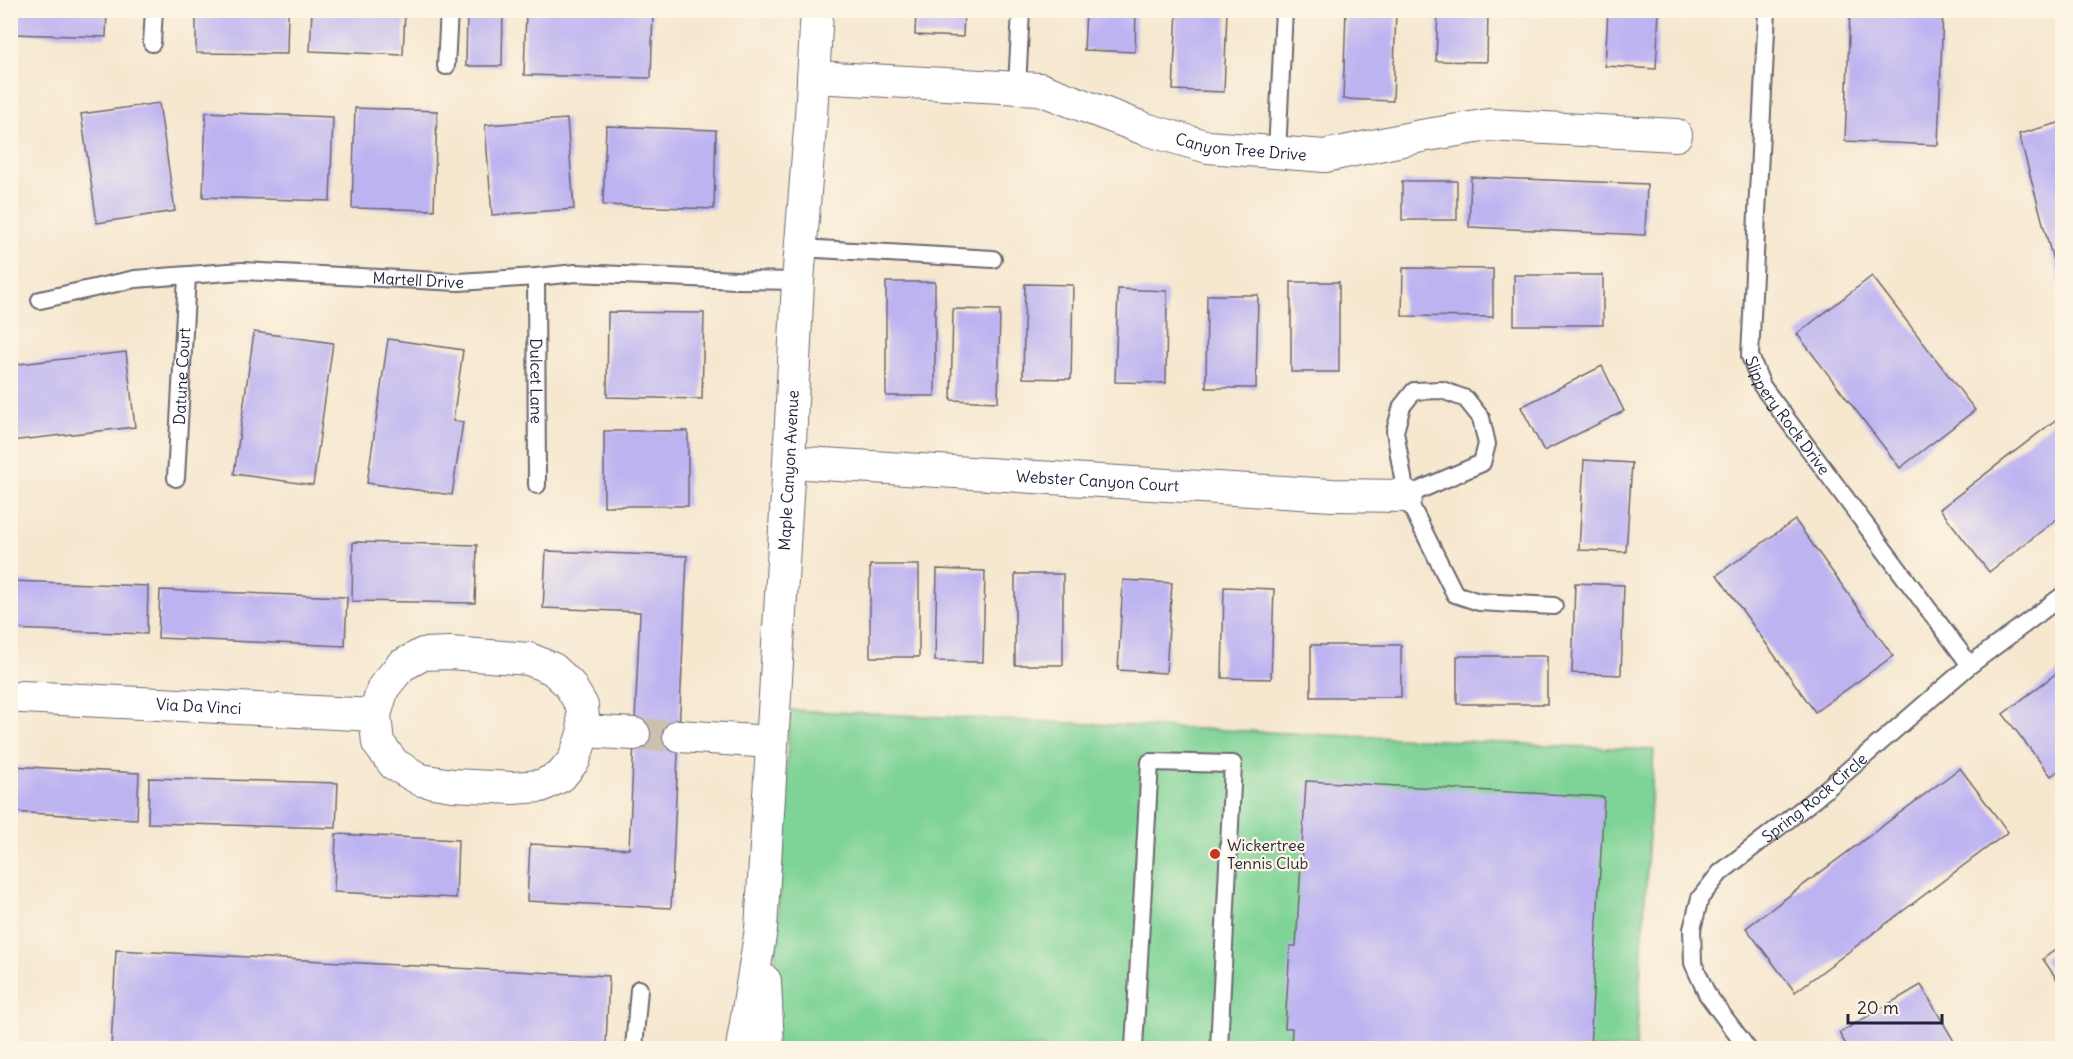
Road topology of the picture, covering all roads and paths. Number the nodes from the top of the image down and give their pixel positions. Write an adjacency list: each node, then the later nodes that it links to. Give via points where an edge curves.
1 (154, 10): 7 (lane)
2 (449, 10): 8 (lane)
3 (817, 10): 9 (street, Maple Canyon Avenue)
4 (1021, 10): 10 (lane)
5 (1284, 10): 12 (lane)
6 (1767, 10): 25 (lane, Slippery Rock Drive, via 1750,356 1762,386)
7 (152, 43)
8 (446, 66)
9 (813, 77): 10 (street, Canyon Tree Drive); 13 (street, Maple Canyon Avenue)
10 (1017, 87): 12 (street, Canyon Tree Drive, via 1040,89 1145,129 1208,147)
11 (1676, 135): 12 (street, Canyon Tree Drive, via 1489,125 1325,156)
12 (1277, 152)
13 (800, 248): 14 (lane); 17 (street, Maple Canyon Avenue)
14 (993, 259)
15 (187, 276): 16 (lane, Martell Drive, via 242,271 459,282); 18 (lane, Martell Drive, via 135,279); 20 (lane, Datune Court)
16 (536, 277): 17 (lane, Martell Drive, via 576,273); 21 (lane, Dulcet Lane)
17 (798, 280): 19 (street, Maple Canyon Avenue)
18 (40, 300)
19 (789, 462): 22 (street, Webster Canyon Court, via 1320,495); 31 (street, Maple Canyon Avenue)
20 (176, 478)
21 (537, 485)
22 (1406, 496): 22 (lane, via 1482,463 1487,444 1481,418 1466,399 1442,390 1414,391 1401,406 1395,431); 24 (lane, via 1455,594 1479,602)
23 (2062, 596): 25 (lane, Spring Rock Circle)
24 (1554, 606)
25 (1970, 664): 39 (lane, Spring Rock Circle, via 1816,798 1720,873 1700,898 1692,929 1693,963 1707,994)
26 (22, 697): 27 (street, Via Da Vinci)
27 (375, 715): 28 (street, via 378,743 394,764 421,780 452,785 541,786 561,776 574,760); 28 (street, via 383,688 401,666 423,654 529,659 553,669 569,684 582,706)
28 (584, 731): 29 (street)
29 (634, 734)
30 (679, 736): 31 (street)
31 (772, 742): 32 (street, Maple Canyon Avenue)
32 (761, 929): 35 (street, Maple Canyon Avenue); 36 (street, Maple Canyon Avenue)
33 (639, 989): 34 (lane)
34 (634, 1048)
35 (742, 1048)
36 (768, 1048)
37 (1134, 1048): 38 (lane, via 1149,762 1233,764)
38 (1219, 1048)
39 (1747, 1048)

